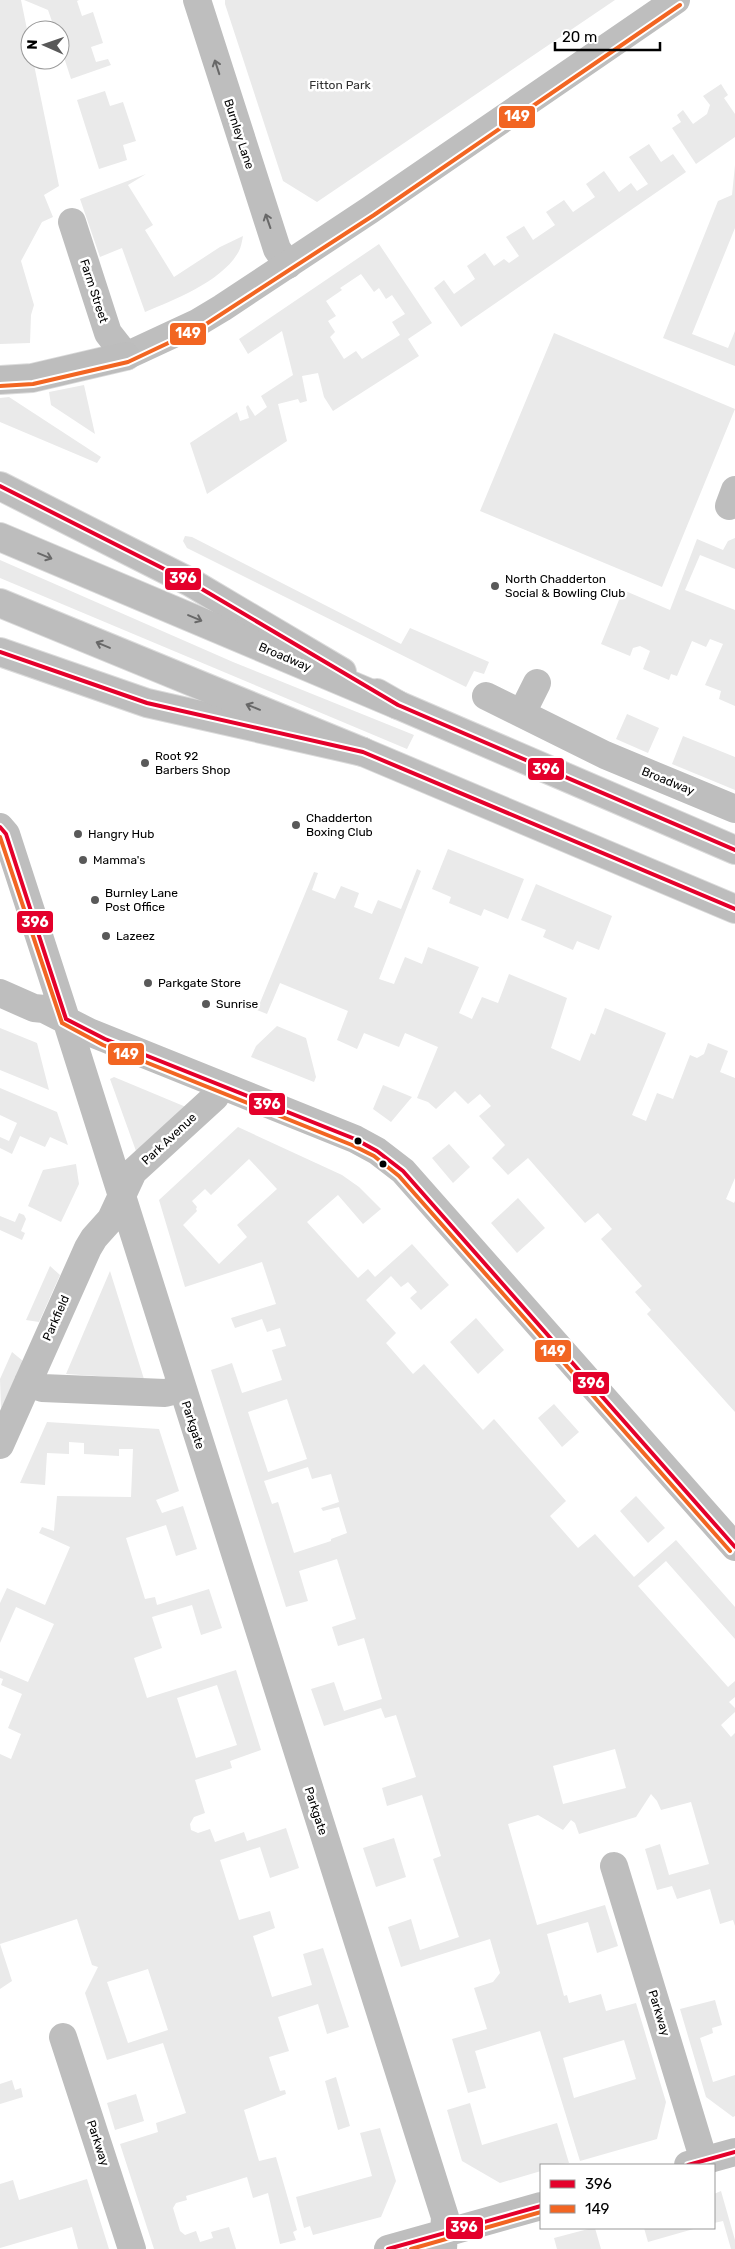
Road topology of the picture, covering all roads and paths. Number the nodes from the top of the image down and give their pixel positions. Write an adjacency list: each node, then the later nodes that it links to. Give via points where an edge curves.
1 (197, 0): 4 (street, Burnley Lane, one-way to 1, via 277,249)
2 (676, 0): 4 (street)
3 (72, 222): 5 (street, Farm Street, via 108,333)
4 (288, 265): 5 (street, via 197,323)
5 (126, 356): 6 (highway, via 32,378)
6 (0, 380)
7 (0, 486): 13 (highway, via 190,582)
8 (0, 537): 13 (highway, Broadway, one-way to 13)
9 (0, 602): 15 (highway, one-way to 9)
10 (0, 652): 15 (highway, via 147,703)
11 (537, 683): 14 (street)
12 (486, 696): 14 (street, Broadway)
13 (398, 705): 18 (highway, Broadway)
14 (522, 713): 16 (street, Broadway, via 604,755)
15 (363, 752): 19 (highway)
16 (735, 809)
17 (0, 827): 21 (street, Parkgate, via 6,834)
18 (735, 850)
19 (735, 909)
20 (0, 993): 21 (street)
21 (66, 1020): 22 (street); 23 (street, Parkgate)
22 (220, 1086): 23 (street, Park Avenue, via 215,1097 133,1172); 27 (street, via 355,1139 402,1171)
23 (122, 1197): 24 (street, Parkfield, via 111,1219 88,1248); 25 (street, Parkgate)
24 (28, 1382): 25 (street, Parkgate, via 48,1388 165,1393); 26 (street, Parkfield)
25 (181, 1389): 33 (street, Parkgate, via 445,2218)
26 (0, 1445)
27 (735, 1547)
28 (614, 1866): 31 (street, Parkway)
29 (63, 2037): 34 (street, Parkway)
30 (735, 2152): 31 (street, Parkway)
31 (696, 2163)
32 (540, 2206): 33 (street)
33 (443, 2241): 35 (street)
34 (132, 2249)
35 (388, 2249)

